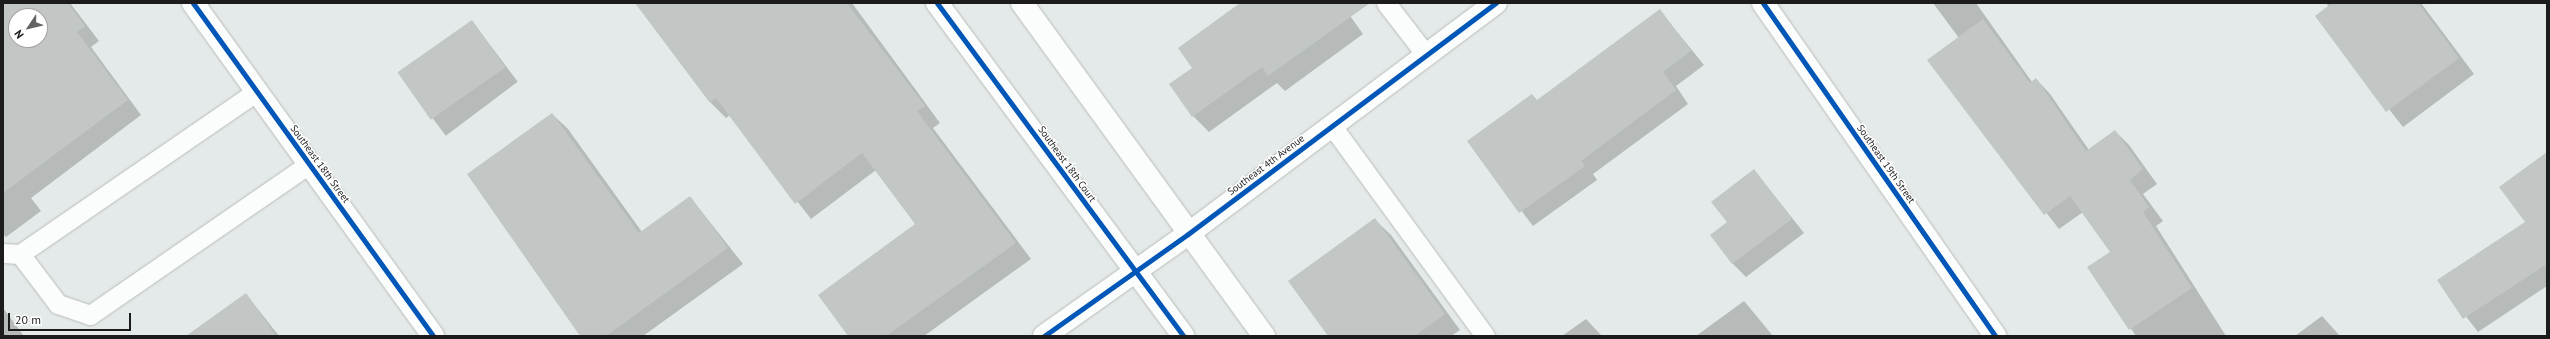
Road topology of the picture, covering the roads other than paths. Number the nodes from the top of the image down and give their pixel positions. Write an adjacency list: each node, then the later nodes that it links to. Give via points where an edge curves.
1 (193, 3): 8 (street, Southeast 18th Street)
2 (937, 3): 13 (street, Southeast 18th Court)
3 (1022, 3): 11 (street)
4 (1386, 3): 7 (lane)
5 (1496, 3): 7 (street, Southeast 4th Avenue)
6 (1763, 3): 19 (street, Southeast 19th Street)
7 (1426, 56): 9 (street, Southeast 4th Avenue)
8 (257, 91): 10 (street, Southeast 18th Street); 12 (lane)
9 (1332, 126): 11 (street, Southeast 4th Avenue); 18 (lane)
10 (309, 164): 12 (lane, via 90,315 58,304); 14 (street, Southeast 18th Street)
11 (1188, 234): 13 (street, Southeast 4th Avenue); 17 (street)
12 (12, 254)
13 (1136, 272): 15 (street, Southeast 4th Avenue); 16 (street, Southeast 18th Court)
14 (433, 336)
15 (1044, 336)
16 (1183, 336)
17 (1264, 336)
18 (1485, 336)
19 (1995, 336)

